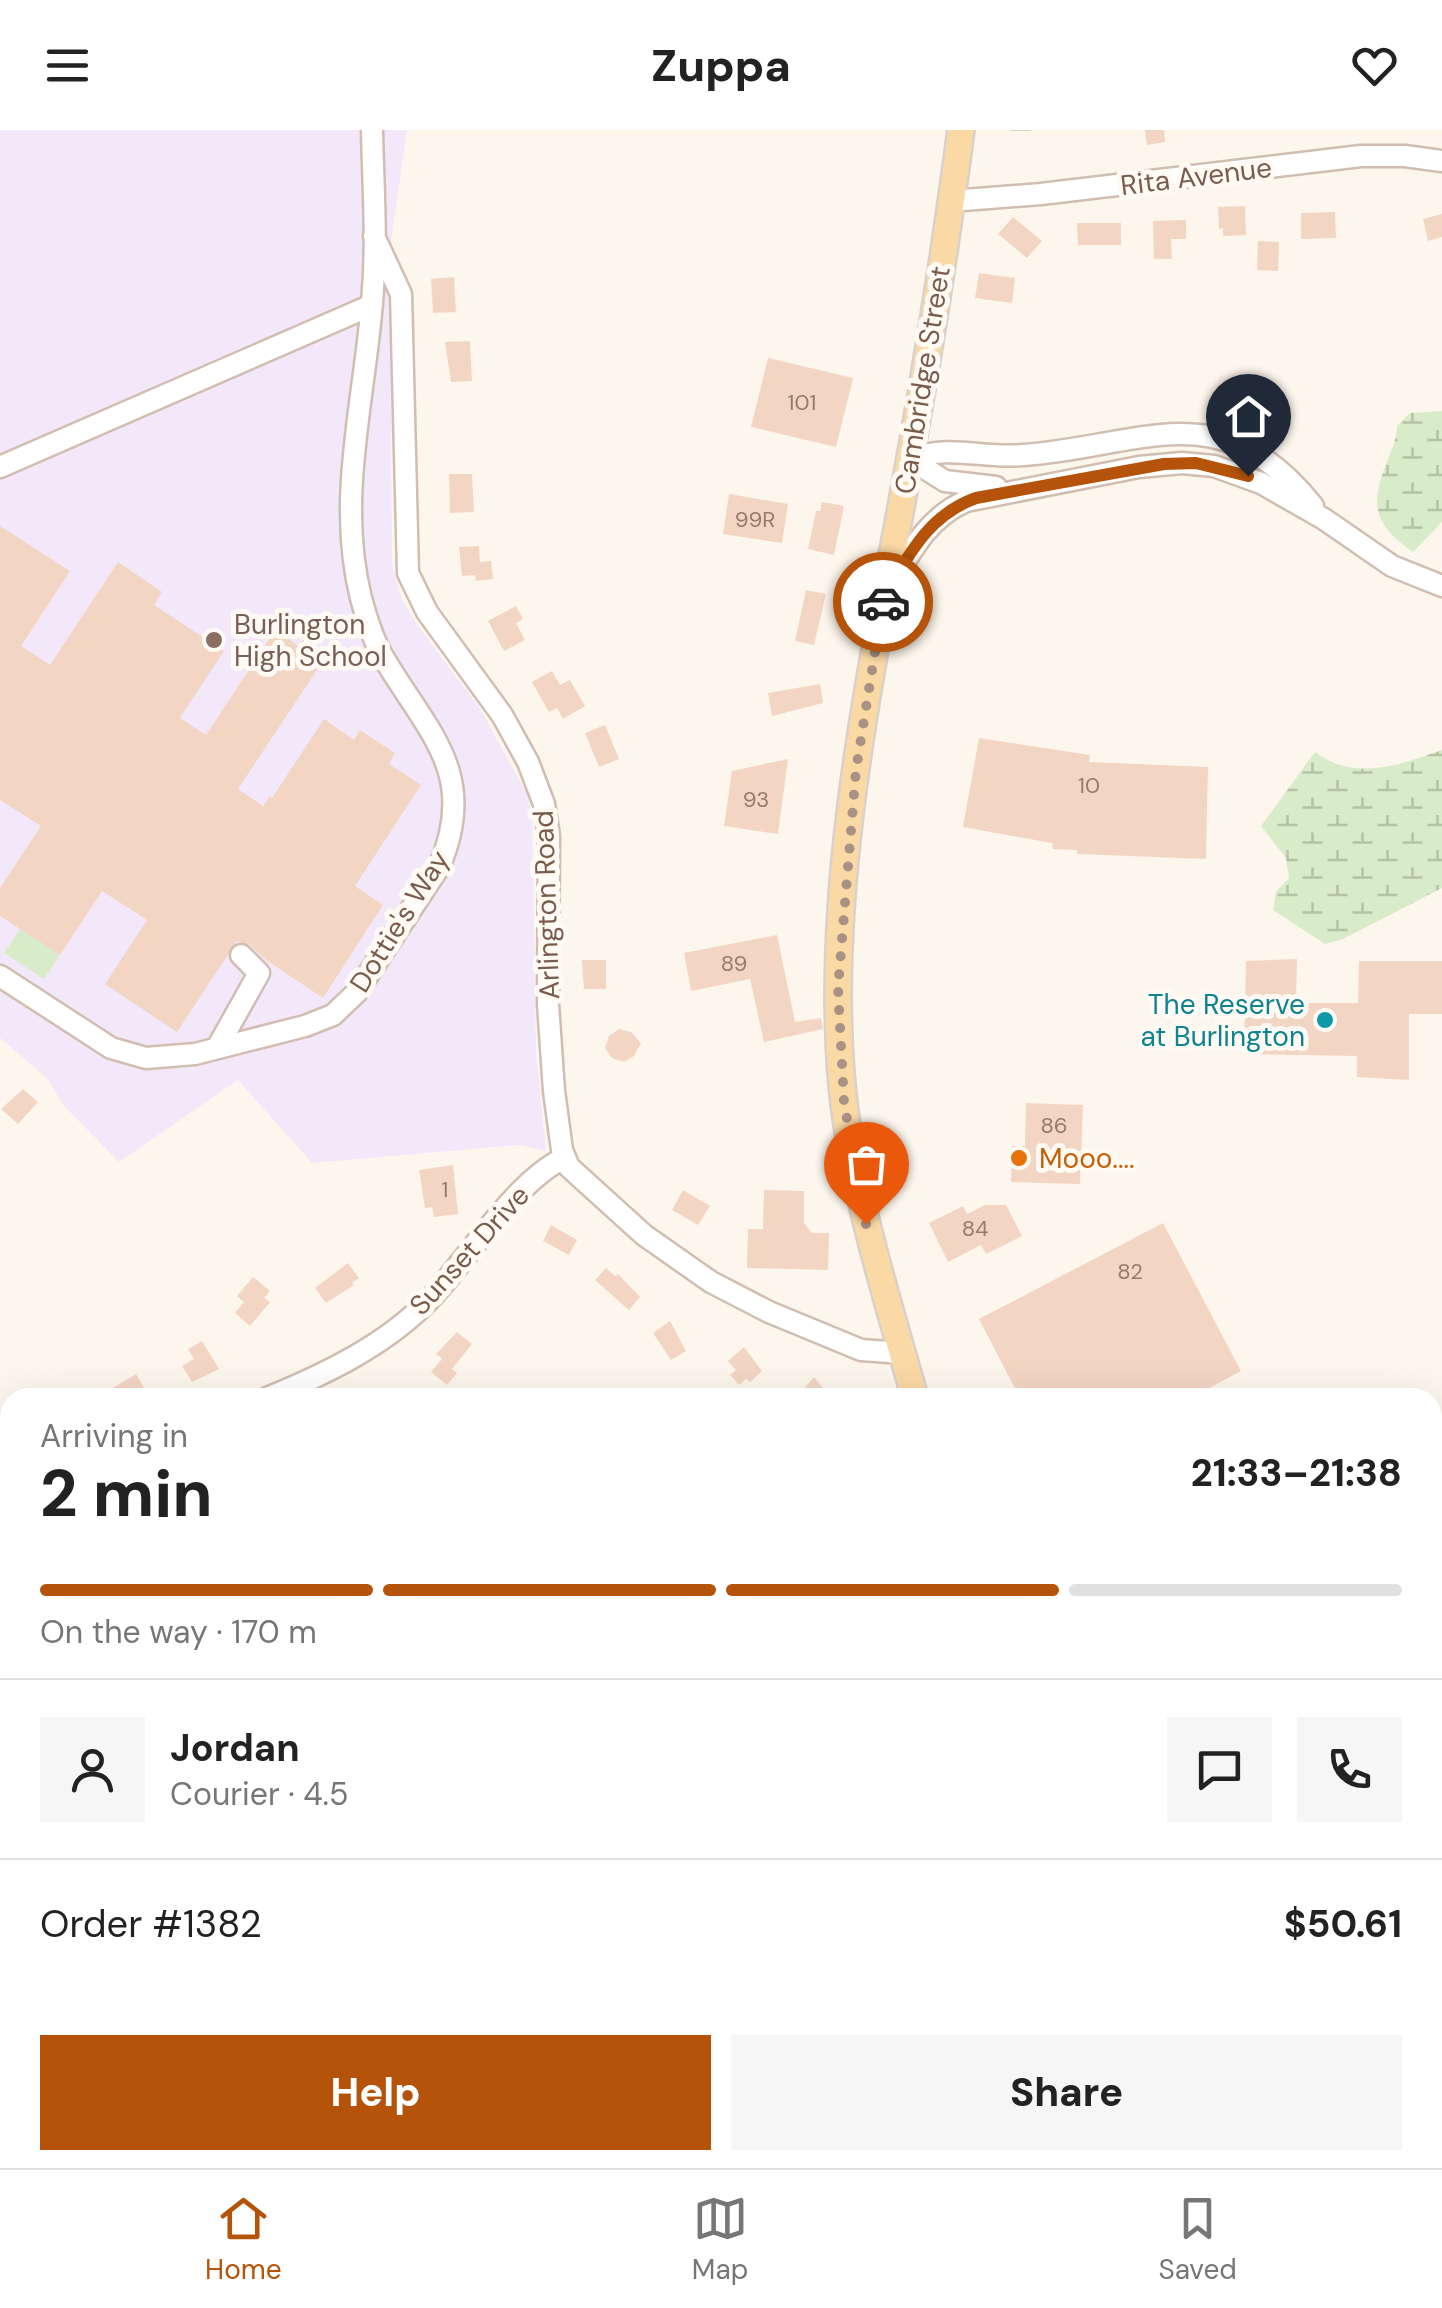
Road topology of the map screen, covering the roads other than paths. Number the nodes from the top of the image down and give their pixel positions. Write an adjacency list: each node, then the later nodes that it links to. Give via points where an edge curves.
1 (372, 130): 5 (street, Dottie's Way)
2 (961, 130): 4 (main road, Cambridge Street)
3 (1442, 160): 4 (street, Rita Avenue, via 1362,156)
4 (951, 201): 7 (main road, Cambridge Street)
5 (374, 236): 6 (street, Dottie's Way); 16 (street, Arlington Road, via 401,294 408,573 427,612 508,725 544,804 550,1021)
6 (372, 304): 8 (street); 15 (street, Dottie's Way, via 354,439 357,577 380,653 448,763 455,803 448,847 341,1009 305,1026)
7 (910, 459): 9 (street, via 945,481); 10 (street, via 940,450 1034,454 1191,432 1231,442 1270,463); 12 (main road, Cambridge Street)
8 (0, 467)
9 (1045, 486): 10 (street, via 1196,463 1248,476); 12 (street, via 950,508 924,531)
10 (1324, 519): 11 (street, via 1392,566)
11 (1442, 586)
12 (885, 594): 17 (main road, Cambridge Street, via 856,770 838,1022 854,1166)
13 (241, 955): 15 (street, via 259,973)
14 (0, 976): 15 (street, Dottie's Way, via 126,1054 163,1058)
15 (217, 1048)
16 (565, 1158): 17 (street, via 644,1235 711,1282 860,1350); 18 (street, Sunset Drive, via 530,1182 400,1325)
17 (902, 1352): 19 (main road, Cambridge Street)
18 (289, 1388)
19 (912, 1388)

